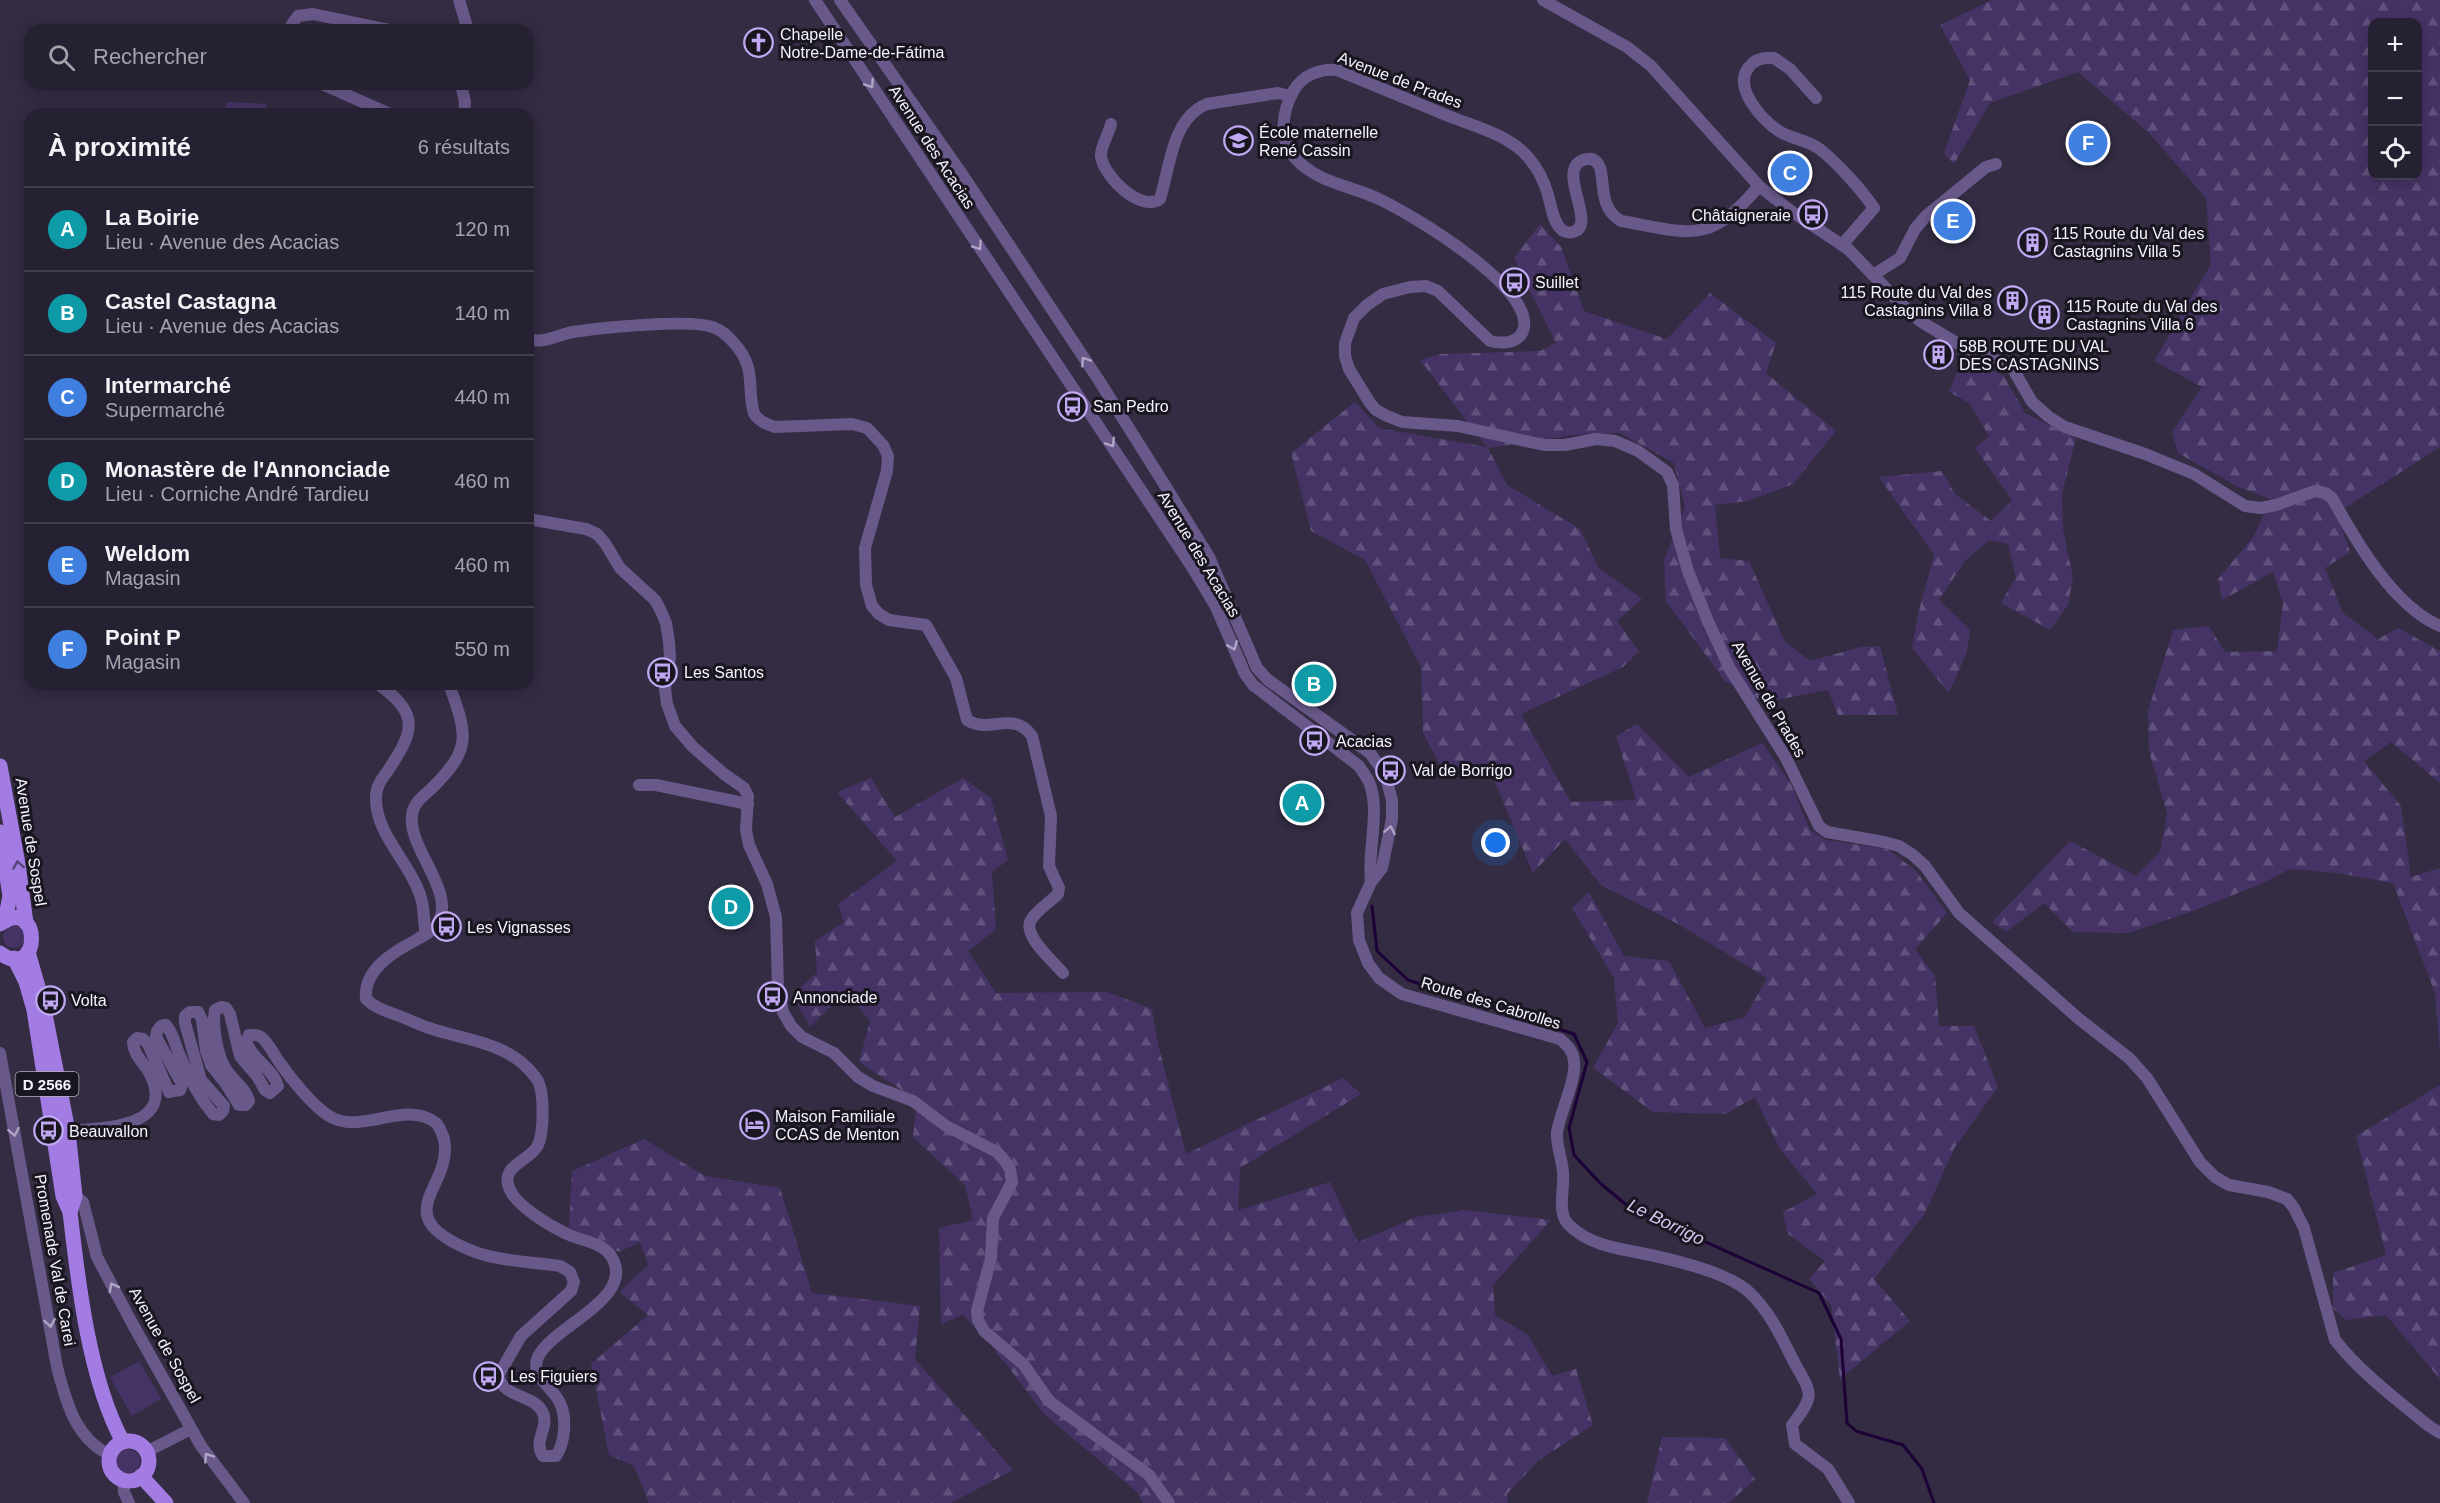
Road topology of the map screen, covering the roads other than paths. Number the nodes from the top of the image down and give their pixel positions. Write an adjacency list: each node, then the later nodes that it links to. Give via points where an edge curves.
1 (459, 0): 7 (street)
2 (815, 0): 28 (street, Avenue des Acacias, one-way to 28, via 1192,567 1216,607 1245,674 1253,685 1359,766 1369,782 1374,803)
3 (840, 0): 28 (street, Avenue des Acacias, one-way to 3, via 1382,868 1392,819 1385,774 1370,753 1257,668 1209,557 1178,507 968,183)
4 (1543, 0): 16 (street, via 1627,47 1651,66)
5 (291, 24): 6 (street, via 298,16 313,14)
6 (361, 24)
7 (466, 24)
8 (336, 90): 12 (street)
9 (462, 90): 13 (street)
10 (1291, 96): 14 (street, via 1278,93 1198,107 1181,127 1160,199 1154,204 1121,187 1104,166 1100,154); 16 (street, Avenue de Prades, via 1313,73 1337,70 1503,138 1518,147 1537,168 1556,222 1569,233 1580,228 1582,219 1573,169 1584,159 1592,159 1602,172 1606,207 1612,216 1688,233 1719,224); 39 (street, Avenue de Prades, via 1283,132 1294,158 1328,181 1380,200 1488,269 1506,287 1521,314 1524,326 1520,336 1500,343 1490,341 1438,291 1426,286 1383,294 1354,318 1345,343 1349,369 1376,410 1402,422 1458,426 1544,446 1596,439 1615,441 1638,451 1667,472 1673,484 1676,529 1707,619 1730,669 1786,758 1819,826 1827,832 1892,844 1913,855 1959,913 2129,1058 2147,1078 2199,1162 2215,1177 2229,1185 2287,1199 2304,1228 2335,1340 2346,1355)
11 (1816, 98): 17 (street, via 1790,69 1774,58 1756,60 1742,81 1746,96 1773,126 1821,150 1874,208)
12 (376, 108)
13 (464, 108)
14 (1111, 124)
15 (1996, 164): 18 (street, via 1986,167 1926,216 1900,258)
16 (1759, 186): 17 (street)
17 (1842, 245): 18 (street)
18 (1873, 275): 21 (street, via 1920,321 1956,343 2013,369 2032,402 2065,427 2194,474 2245,506 2261,508 2315,491 2325,493 2409,607)
19 (534, 339): 33 (street, via 663,324 713,326 745,355 752,404 763,423 774,427 852,424 867,428 883,444 888,456 887,471 865,548 866,585 872,606 889,620 926,625 956,678 967,720 985,726 1015,724 1032,736 1051,816 1049,866 1059,888 1058,894 1029,922 1028,929)
20 (534, 520): 26 (street, via 597,534 620,568 655,600 666,623 670,658 665,689 675,726 693,747 744,788)
21 (2440, 626)
22 (386, 690): 31 (street, via 404,708 409,733 377,786 376,799 379,816 423,900)
23 (451, 690): 31 (street, via 463,740 459,757 416,803 412,815 415,838 438,886 441,902 441,916 435,928)
24 (0, 766): 30 (main road, Avenue de Sospel, one-way to 24)
25 (639, 785): 26 (street)
26 (748, 804): 48 (street, via 746,830 773,902 779,999 791,1026 802,1037 834,1053 858,1077 913,1101 946,1126 997,1152 1005,1161 1012,1182 993,1218 978,1320 984,1331 1024,1365 1049,1401 1149,1475)
27 (0, 832): 29 (main road, Avenue de Sospel, via 10,896)
28 (1371, 882): 49 (street, Route des Cabrolles, via 1357,913 1359,940 1379,978 1402,993 1560,1040 1570,1048 1575,1063 1557,1135 1564,1174 1562,1208 1567,1224 1609,1247 1687,1265 1737,1282 1751,1294 1779,1331 1810,1392 1808,1405 1792,1425 1795,1444 1828,1469)
29 (2, 922): 30 (main road, via 16,919)
30 (26, 923): 32 (main road, Avenue de Sospel, via 33,934 32,947)
31 (426, 934): 35 (street, via 384,960 368,981 366,999 374,1006 432,1029 499,1047 532,1072 543,1095 540,1137 538,1146 510,1170 510,1191 540,1219 609,1252 618,1271 613,1287 538,1356 540,1377 560,1403 563,1415 561,1449 556,1456 543,1456 538,1450 545,1422 543,1412 507,1390 498,1376 521,1336 571,1292 574,1282 570,1272 560,1266 488,1256 437,1232 427,1206 445,1158 442,1132 436,1124 410,1116 339,1121 315,1104 263,1038 249,1035 248,1048 276,1079 278,1086 270,1093 240,1056 230,1014 220,1006 214,1017 220,1053 224,1066 247,1093 246,1105 239,1105 211,1065 202,1020 198,1012 190,1012 184,1023 197,1068 208,1090 224,1106 219,1115 204,1104 166,1025 160,1026 156,1037 182,1084 180,1090 169,1092 148,1044 137,1038 134,1050 150,1074 155,1091 150,1111 134,1122 118,1126)
32 (14, 955): 35 (main road, Avenue de Sospel / D 2566, via 43,1004); 37 (main road, Avenue de Sospel / D 2566, via 34,1010 63,1196)
33 (1063, 973)
34 (0, 1053): 42 (street, Promenade Val de Carei, one-way to 42, via 66,1403 87,1440)
35 (68, 1131): 36 (main road, Avenue de Sospel / D 2566)
36 (75, 1196): 37 (main road, Avenue de Sospel / D 2566); 38 (street, Avenue de Sospel, one-way to 36, via 97,1257 83,1202)
37 (70, 1212): 40 (main road, Avenue de Sospel / D 2566, via 90,1345 111,1420)
38 (191, 1429): 41 (street); 47 (street, Avenue de Sospel, one-way to 38, via 217,1471)
39 (2440, 1433)
40 (123, 1442): 41 (main road, via 139,1444); 42 (main road)
41 (146, 1452): 43 (main road, via 147,1467)
42 (110, 1455): 44 (main road, via 110,1467)
43 (141, 1476): 44 (main road); 46 (main road)
44 (123, 1479): 45 (street)
45 (129, 1503)
46 (166, 1503)
47 (244, 1503)
48 (1169, 1503)
49 (1850, 1503)

